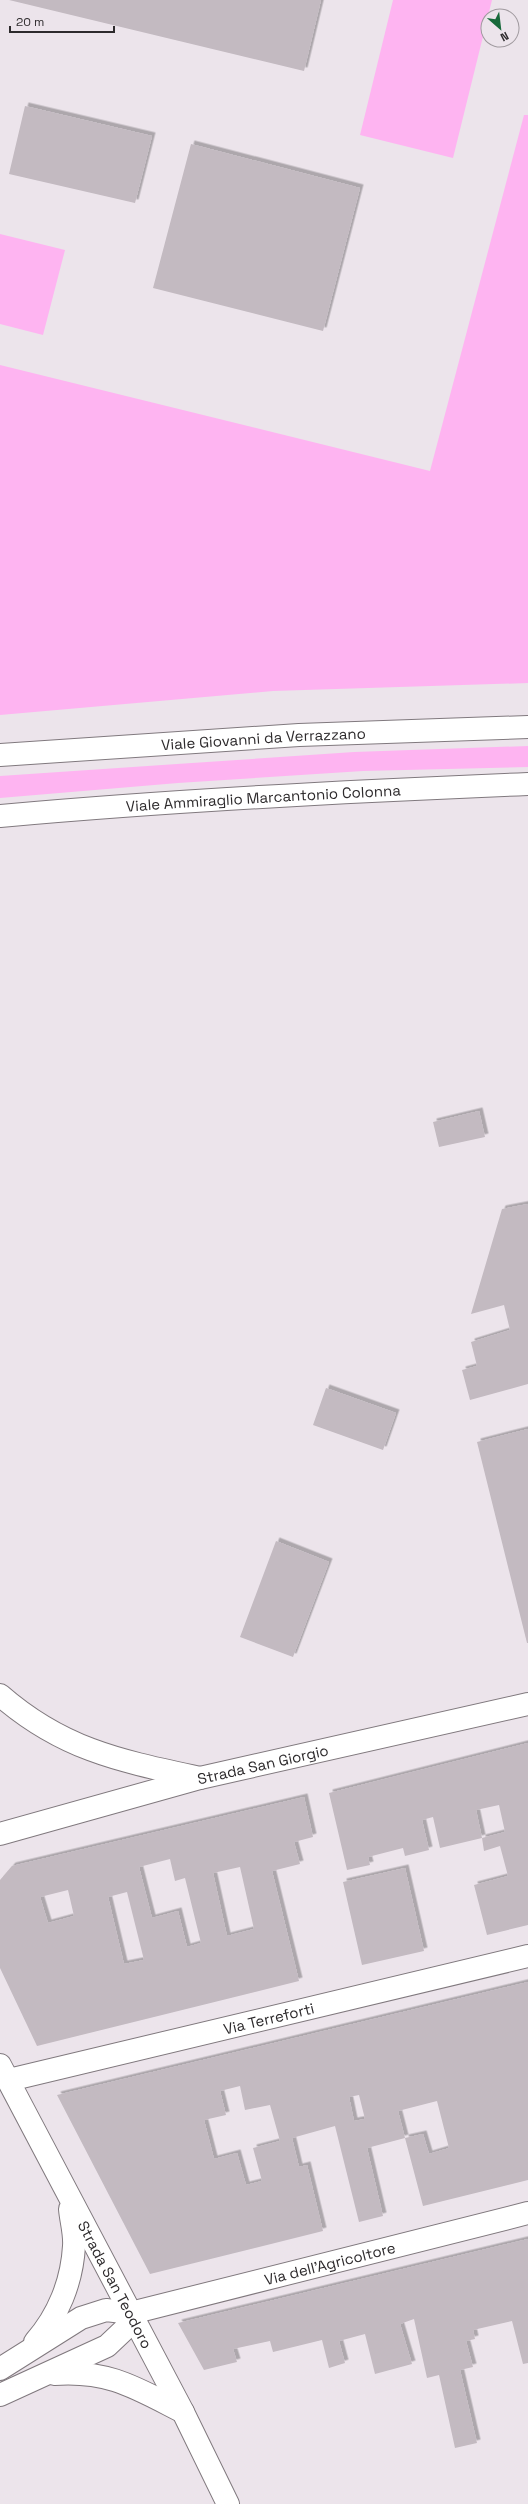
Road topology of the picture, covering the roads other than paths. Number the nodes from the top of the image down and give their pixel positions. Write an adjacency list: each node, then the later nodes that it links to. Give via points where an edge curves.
1 (528, 727): 2 (street, Viale Giovanni da Verrazzano, via 299,735)
2 (0, 755)
3 (528, 784): 4 (street, Viale Ammiraglio Marcantonio Colonna, via 344,791)
4 (0, 816)
5 (0, 1695): 7 (street, via 22,1714 64,1740 121,1761)
6 (528, 1704): 7 (street, Strada San Giorgio)
7 (200, 1778): 8 (street, Strada San Giorgio)
8 (0, 1834)
9 (528, 1956): 10 (street, Via Terreforti)
10 (4, 2073): 11 (street, Strada San Teodoro)
11 (68, 2196): 13 (street, Strada San Teodoro); 14 (street, via 74,2245 68,2282 57,2311 42,2334)
12 (528, 2213): 13 (street, Via dell'Agricoltore)
13 (131, 2313): 14 (street, via 106,2310 82,2318); 16 (street, via 125,2329 108,2346); 18 (street, Strada San Teodoro)
14 (21, 2358): 15 (street)
15 (0, 2369)
16 (41, 2375): 17 (street); 18 (street, via 78,2372 113,2378)
17 (0, 2395)
18 (183, 2412): 19 (street, Strada San Teodoro)
19 (228, 2504)

